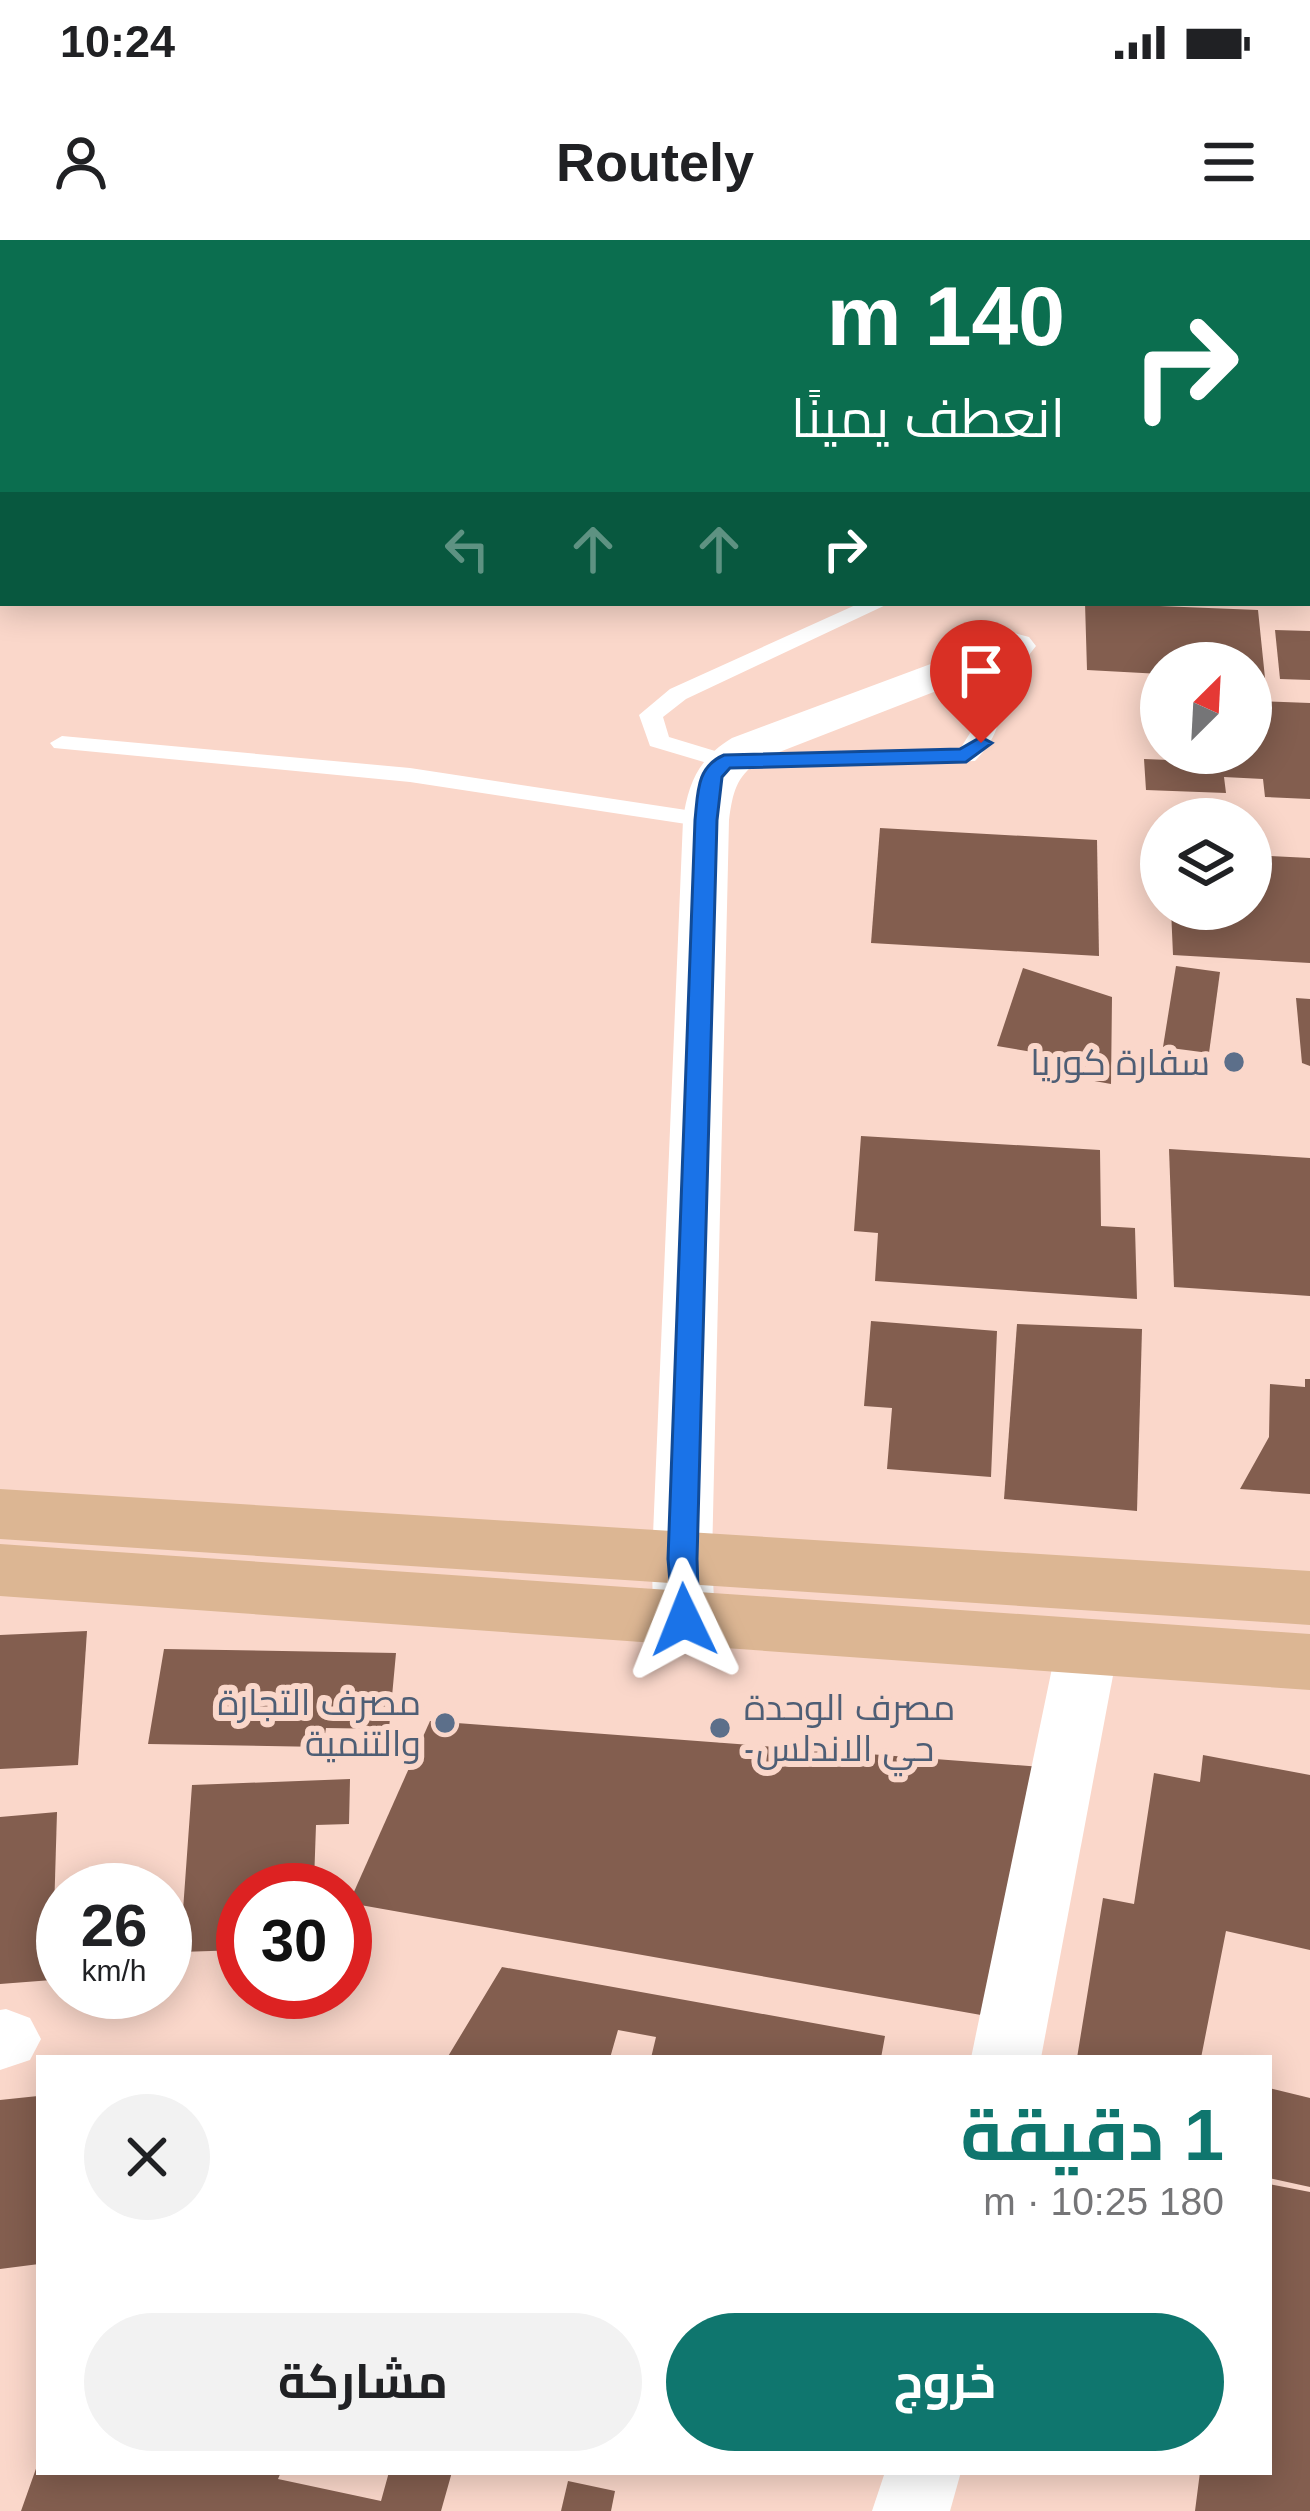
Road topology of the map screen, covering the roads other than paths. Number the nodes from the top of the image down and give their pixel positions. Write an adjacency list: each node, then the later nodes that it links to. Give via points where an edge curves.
1 (872, 606): 4 (lane, via 678,694 651,715 658,742)
2 (1000, 651): 4 (street); 4 (lane, via 992,724 966,756)
3 (62, 743): 5 (lane, via 410,775)
4 (724, 761): 5 (street, via 711,776)
5 (706, 820): 8 (street)
6 (0, 1514): 8 (main road)
7 (0, 1570): 8 (main road)
8 (683, 1590): 9 (main road); 10 (main road)
9 (1310, 1598)
10 (1087, 1649): 11 (main road); 12 (street)
11 (1310, 1661)
12 (1007, 2055)
13 (922, 2475): 14 (street)
14 (911, 2511)

